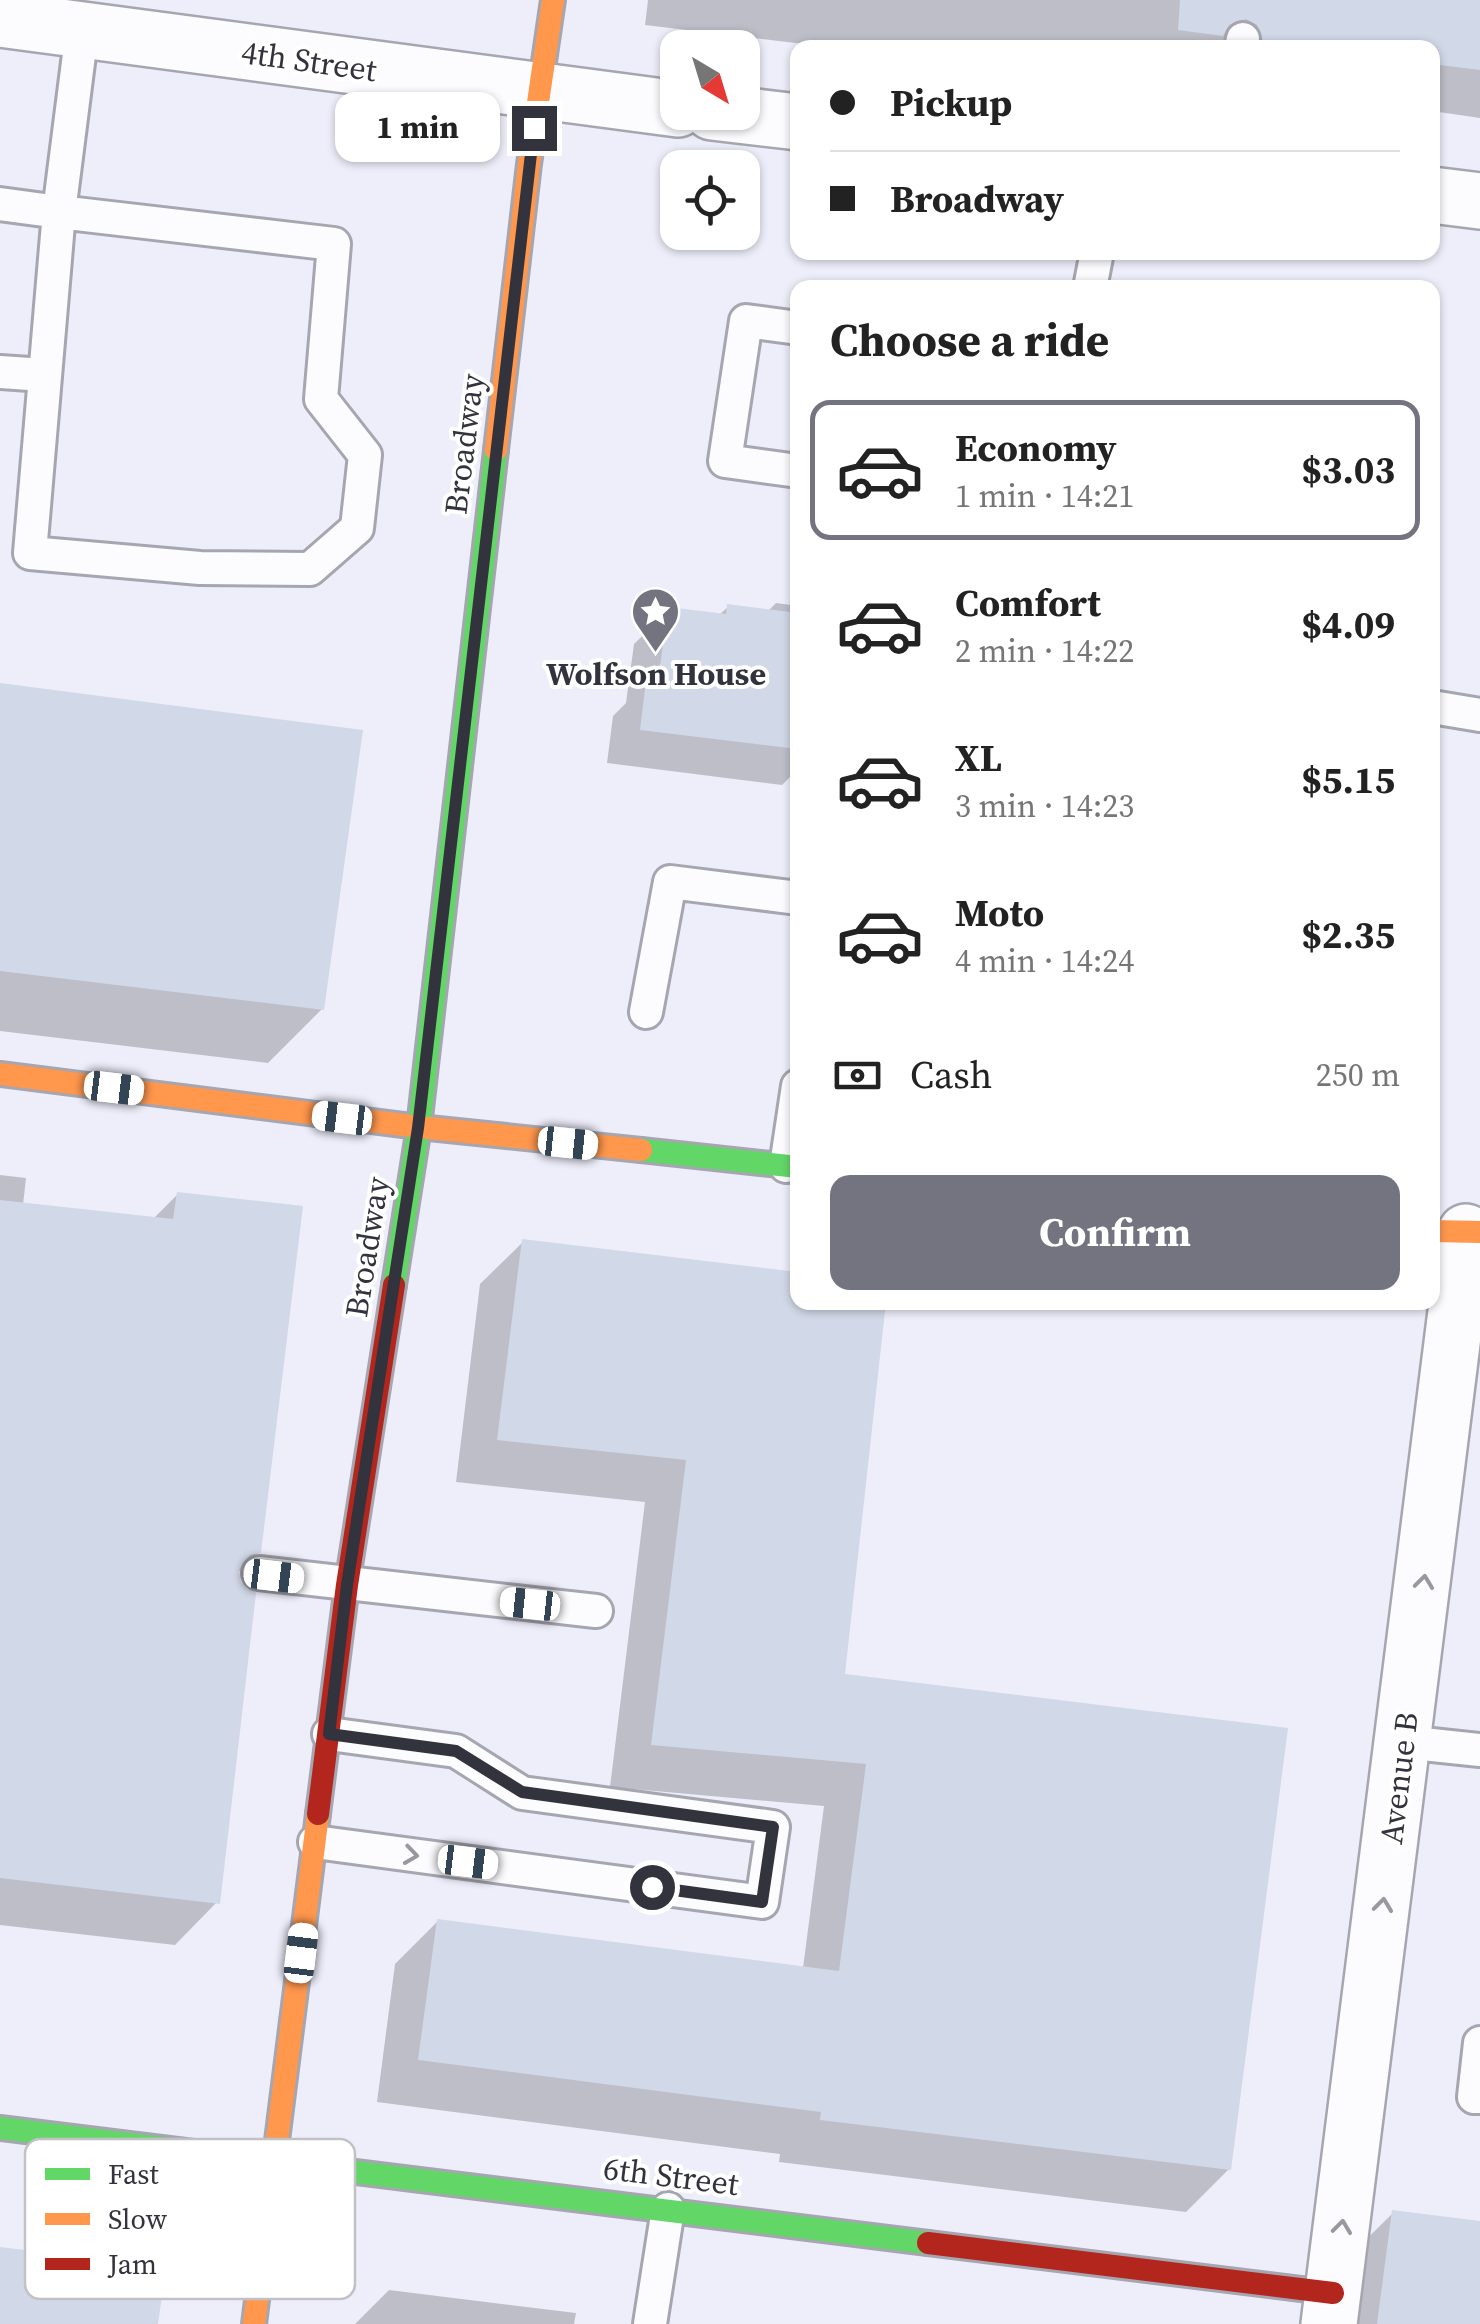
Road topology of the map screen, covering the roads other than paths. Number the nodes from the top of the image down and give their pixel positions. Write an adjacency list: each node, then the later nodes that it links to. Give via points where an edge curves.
1 (553, 0): 3 (main road, Broadway)
2 (43, 19): 3 (street, 4th Street); 10 (lane)
3 (538, 92): 4 (street, 4th Street); 20 (main road, Broadway)
4 (660, 106)
5 (760, 118): 6 (street)
6 (790, 121)
7 (1440, 196): 8 (street)
8 (1480, 201)
9 (0, 204): 10 (lane)
10 (60, 212): 13 (lane); 13 (lane, via 334,244 321,399 364,455 356,528 310,568 200,568 30,553)
11 (790, 327): 14 (lane, via 746,321 725,461)
12 (0, 372): 13 (lane)
13 (44, 375)
14 (790, 470)
15 (1440, 708): 16 (lane)
16 (1480, 715)
17 (790, 897): 18 (lane, via 670,882)
18 (646, 1012)
19 (0, 1074): 20 (main road)
20 (418, 1128): 21 (main road); 24 (main road, Broadway)
21 (790, 1167)
22 (1460, 1232): 27 (street, Avenue B, one-way to 22)
23 (259, 1573): 24 (lane)
24 (347, 1585): 25 (lane); 26 (main road, Broadway)
25 (596, 1610)
26 (329, 1734): 29 (main road, Broadway); 29 (lane, one-way to 26, via 762,1902 773,1827 522,1792 456,1751)
27 (1404, 1742): 28 (lane); 38 (street, Avenue B, one-way to 27)
28 (1480, 1750)
29 (315, 1842): 34 (main road, Broadway)
30 (1480, 2043): 31 (lane, via 1474,2096)
31 (1480, 2097)
32 (0, 2128): 33 (main road, 6th Street)
33 (89, 2139)
34 (278, 2139)
35 (355, 2171): 36 (main road, 6th Street)
36 (668, 2208): 38 (main road, 6th Street); 40 (lane)
37 (257, 2299): 39 (main road, Broadway)
38 (1331, 2308)
39 (254, 2324)
40 (650, 2324)

